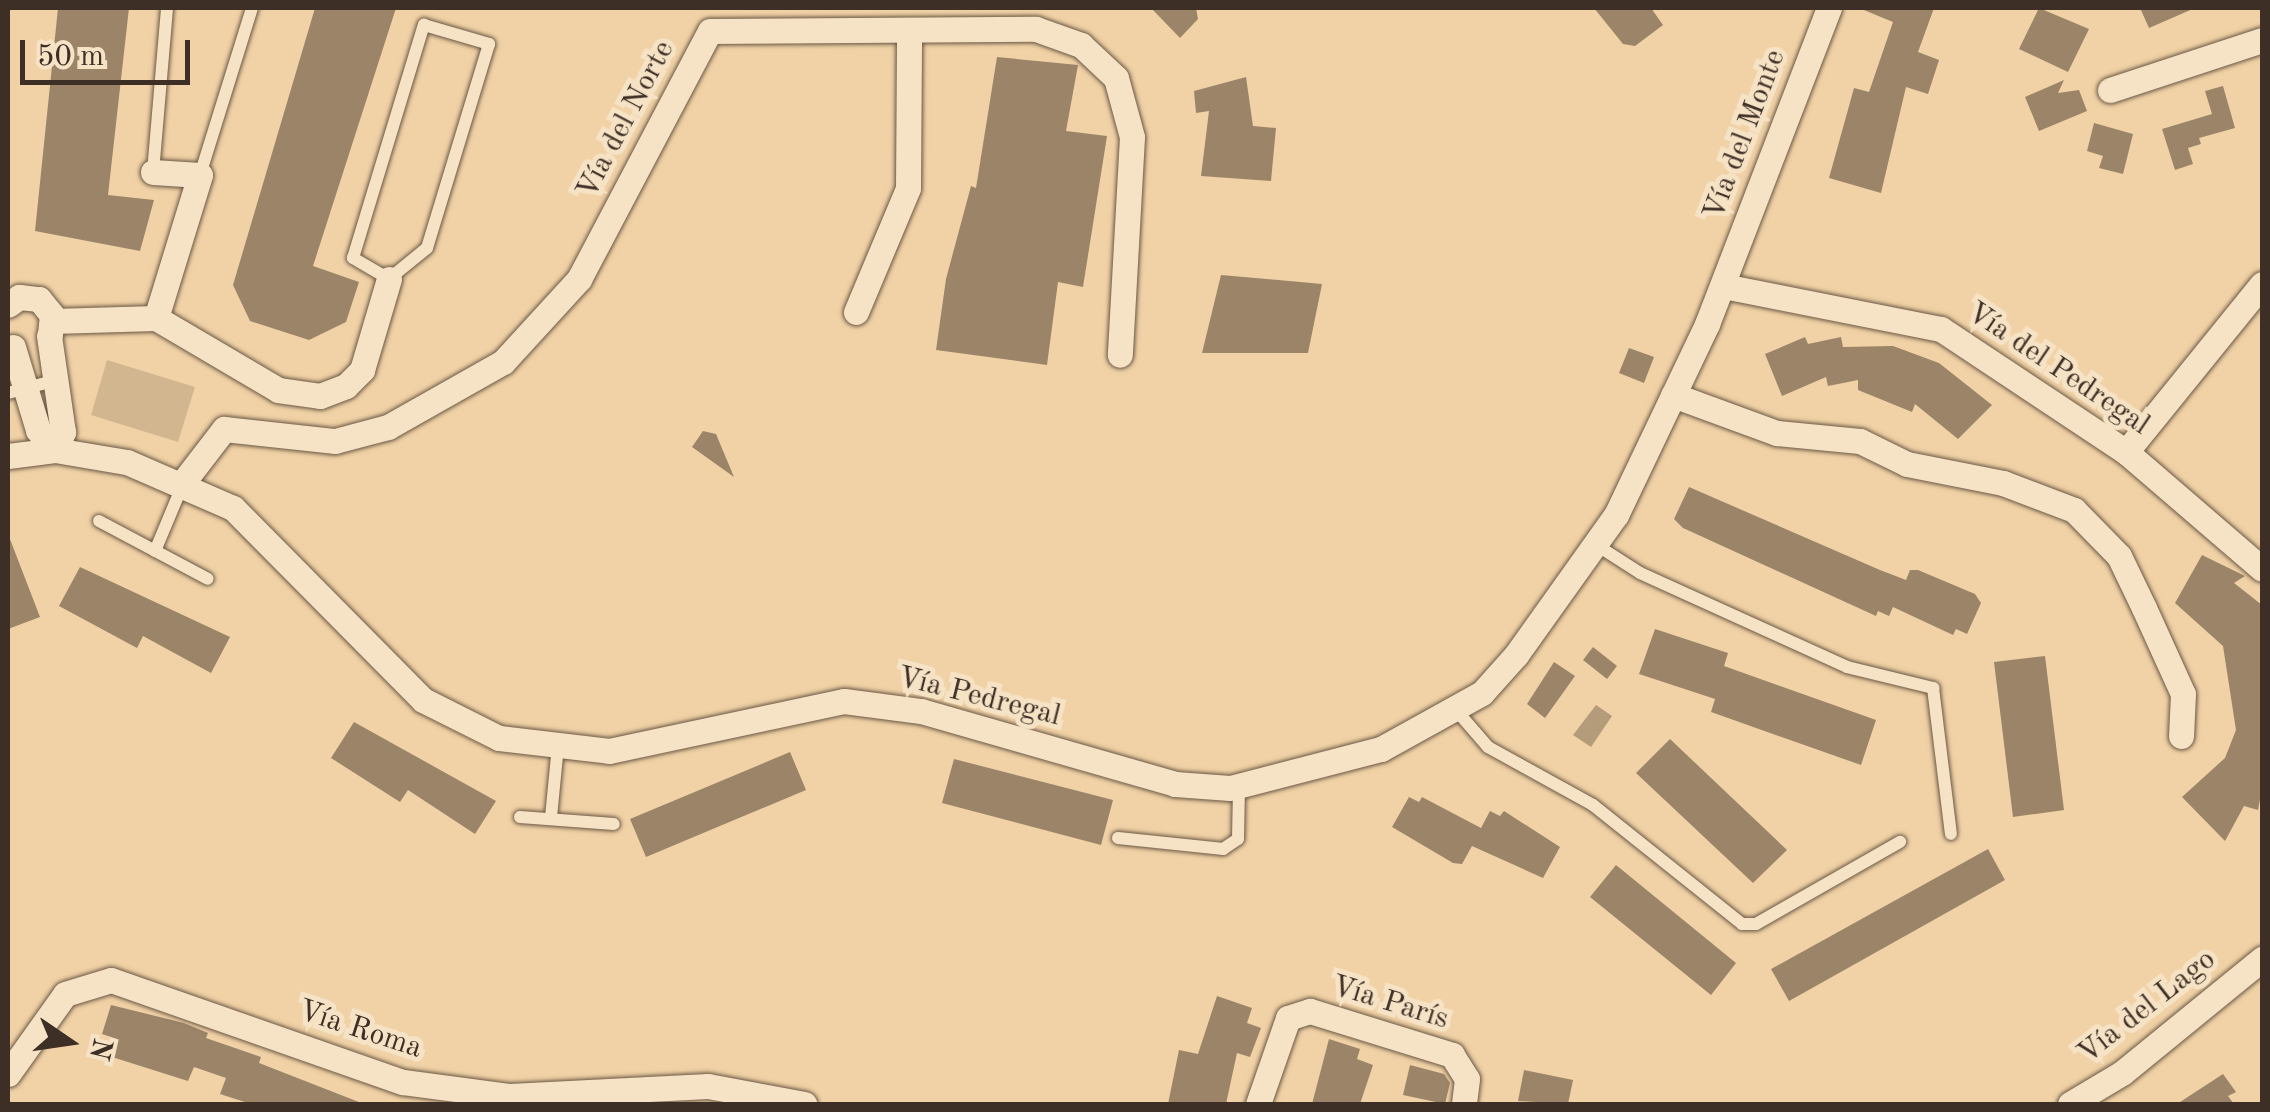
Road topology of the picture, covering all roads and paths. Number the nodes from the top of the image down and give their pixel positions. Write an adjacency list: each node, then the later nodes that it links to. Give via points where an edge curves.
1 (167, 8): 7 (lane)
2 (252, 8): 8 (lane)
3 (1828, 8): 11 (street, Vía del Monte)
4 (909, 32): 13 (street, via 908,188); 17 (street, Vía del Norte, via 1036,30 1081,45 1116,78 1132,137); 24 (street, Vía del Norte, via 710,31 579,279 504,362 388,427 335,441 224,429)
5 (2262, 40): 6 (street)
6 (2110, 90)
7 (153, 172): 8 (street)
8 (200, 175): 14 (street)
9 (389, 278): 9 (lane, via 353,258 424,25 489,44 427,248); 14 (street, via 362,370 346,386 320,396 278,390)
10 (2262, 284): 22 (street)
11 (1722, 286): 20 (street, Vía Pedregal); 22 (street, Vía del Pedregal, via 1941,328)
12 (8, 304): 15 (street, via 39,300)
13 (856, 312)
14 (156, 318): 15 (street)
15 (51, 328): 16 (street, via 34,349); 18 (street)
16 (10, 344): 19 (street)
17 (1120, 355)
18 (59, 380): 19 (lane); 21 (street, via 64,432)
19 (15, 390): 21 (street)
20 (1673, 395): 26 (street, Vía Pedregal); 31 (street, via 1777,433 1860,441 1907,464 2003,483 2074,510 2118,556 2144,608 2182,694)
21 (55, 450): 23 (street, Vía Pedregal); 24 (street, Vía Pedregal, via 128,462)
22 (2126, 452): 28 (street, Vía del Pedregal)
23 (8, 456)
24 (184, 482): 27 (lane); 32 (street, Vía Pedregal, via 233,508 423,700 499,738)
25 (99, 521): 27 (lane)
26 (1598, 546): 30 (street, Vía Pedregal, via 1516,655 1482,693); 37 (lane, via 1640,572 1846,666 1933,688)
27 (155, 551): 29 (lane)
28 (2262, 569)
29 (208, 579)
30 (1456, 710): 33 (street, Vía Pedregal, via 1381,750); 39 (lane, via 1488,747 1594,805 1742,924 1756,924)
31 (2181, 736)
32 (558, 745): 33 (street, Vía Pedregal, via 609,751 844,700 921,711 1175,784); 35 (lane)
33 (1239, 786): 38 (lane, via 1238,839 1224,849)
34 (520, 817): 35 (lane)
35 (552, 817): 36 (lane)
36 (614, 824)
37 (1951, 834)
38 (1118, 838)
39 (1900, 842)
40 (2262, 959): 45 (street, Vía del Lago, via 2122,1073)
41 (8, 1074): 42 (street, Vía Roma, via 65,994 111,980 402,1082 510,1096 708,1086)
42 (804, 1104)
43 (1258, 1104): 44 (street, Vía París, via 1288,1018 1310,1011 1452,1056 1466,1079)
44 (1464, 1104)
45 (2070, 1104)

